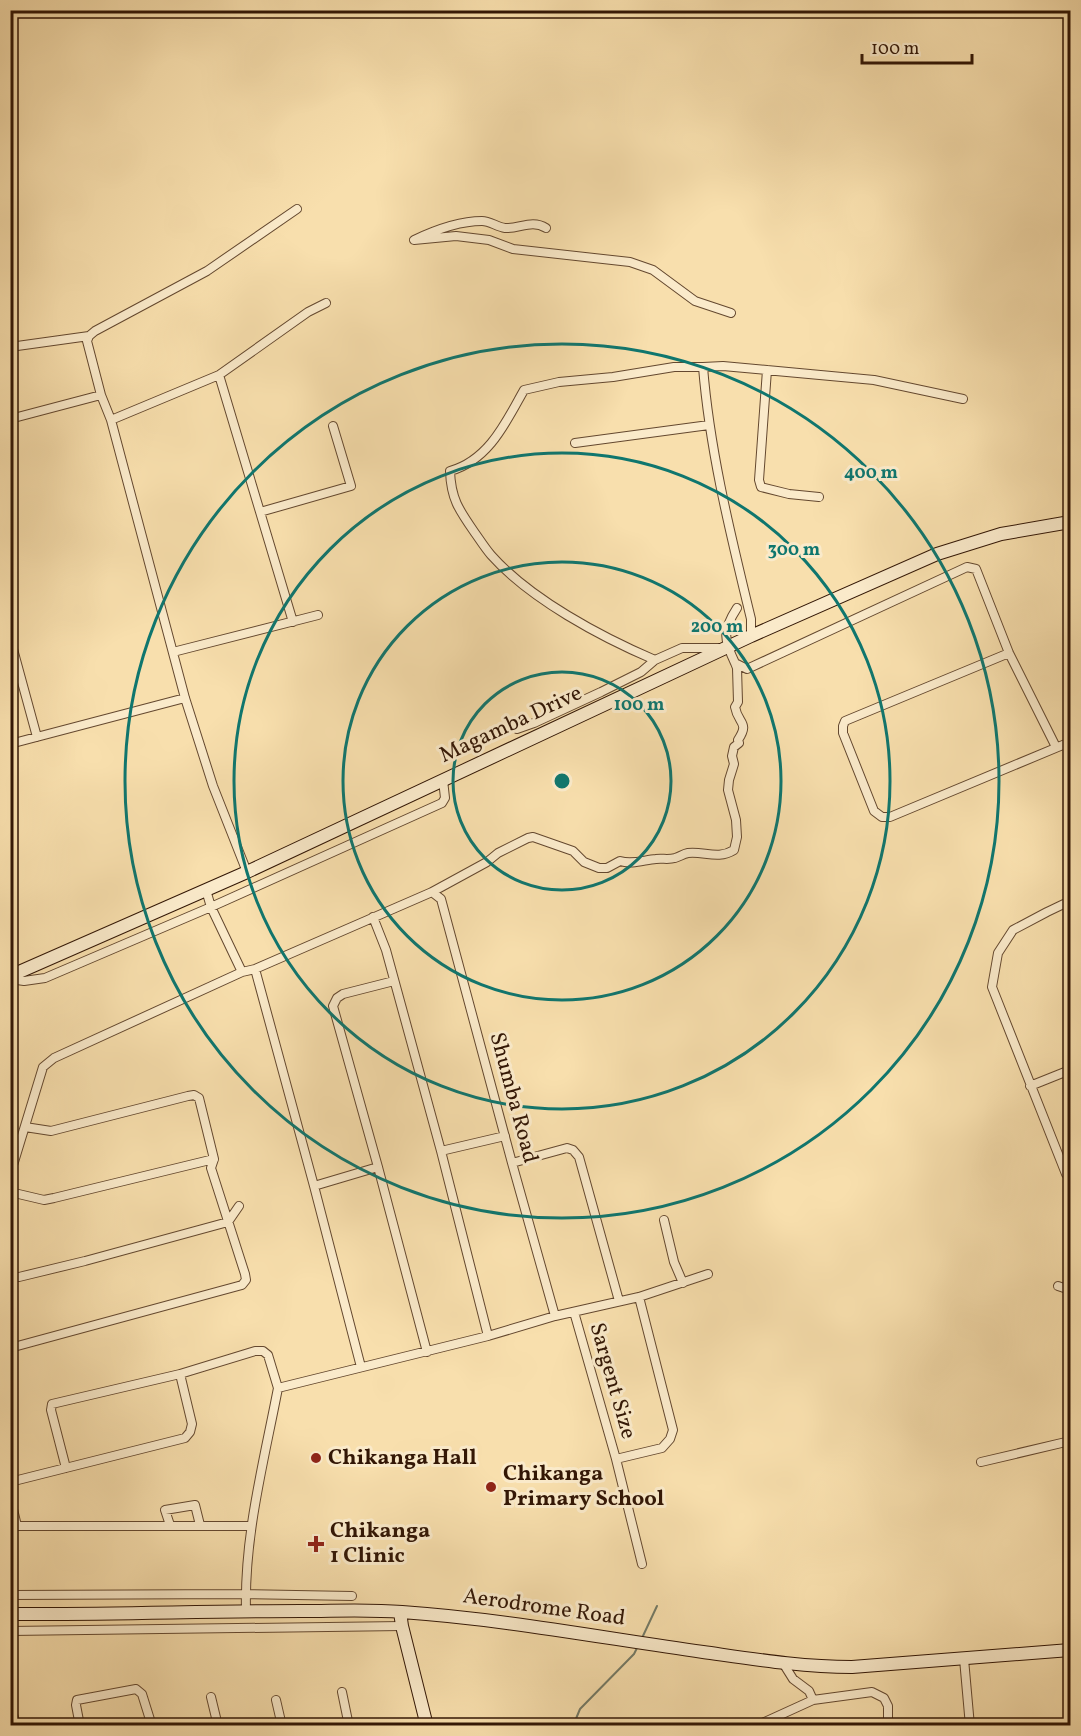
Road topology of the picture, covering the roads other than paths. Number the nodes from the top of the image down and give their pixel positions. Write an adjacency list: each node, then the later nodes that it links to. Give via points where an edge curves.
1 (297, 209): 5 (street, via 207,271)
2 (546, 228): 4 (street, via 533,223 505,228 484,221 434,231 414,240 456,236 489,240 513,249 630,262 653,270 695,301)
3 (326, 303): 9 (street)
4 (731, 313)
5 (88, 336): 6 (street); 10 (street)
6 (10, 347)
7 (703, 367): 8 (street); 14 (street); 28 (street, via 674,367 524,390 502,430 481,454 450,471 457,508 490,554 526,588 621,646)
8 (767, 370): 11 (street, via 874,380); 17 (street, via 761,487)
9 (219, 375): 13 (street); 18 (street)
10 (101, 395): 12 (street); 13 (street)
11 (963, 399)
12 (10, 419)
13 (111, 420): 26 (street)
14 (710, 425): 16 (street); 23 (street, via 725,512 751,619)
15 (333, 426): 18 (street, via 351,486)
16 (575, 442)
17 (819, 497)
18 (260, 512): 22 (street)
19 (1071, 522): 23 (street, Magamba Drive, via 1002,534 937,554)
20 (737, 608): 25 (street, via 727,628)
21 (318, 615): 22 (street)
22 (293, 622): 26 (street)
23 (751, 636): 25 (street, Magamba Drive)
24 (10, 638): 32 (street)
25 (728, 647): 28 (street, via 682,648); 29 (street); 36 (street, Magamba Drive)
26 (173, 652): 30 (street)
27 (1009, 653): 29 (street, via 976,569 967,567 747,669); 35 (street); 35 (street, via 845,721 843,733 874,811 890,817)
28 (655, 660): 31 (street, via 641,672 602,692)
29 (735, 663): 39 (street, via 735,707 744,731 734,747 728,790 736,820 734,850 720,856 688,853 662,860 620,861 599,868 584,862 573,851 533,837)
30 (185, 698): 32 (street); 37 (street, via 213,786)
31 (517, 729)
32 (37, 737): 34 (street)
33 (1071, 742): 35 (street)
34 (10, 744)
35 (1056, 747)
36 (443, 780): 37 (street, Magamba Drive); 41 (street, via 442,803)
37 (247, 872): 38 (street, Magamba Drive)
38 (206, 890): 41 (street); 45 (street, Magamba Drive)
39 (432, 892): 42 (street); 50 (street, Shumba Road, via 441,899)
40 (1071, 902): 48 (street, via 1013,930 998,953 992,987)
41 (211, 907): 44 (street); 45 (street, via 45,978)
42 (373, 917): 43 (street); 46 (street)
43 (255, 969): 44 (street); 57 (street)
44 (242, 972): 49 (street, via 54,1058 43,1068)
45 (10, 978)
46 (394, 981): 51 (street); 54 (street, via 343,994 333,1006)
47 (1071, 1070): 48 (street)
48 (1030, 1086): 56 (street)
49 (25, 1127): 52 (street, via 51,1131 194,1095 200,1098); 55 (street)
50 (505, 1136): 51 (street); 53 (street, Shumba Road)
51 (441, 1151): 71 (street)
52 (214, 1159): 58 (street, via 44,1200); 61 (street, via 211,1168)
53 (512, 1163): 68 (street, via 567,1149 579,1157); 70 (street, Shumba Road)
54 (378, 1167): 57 (street); 73 (street)
55 (10, 1175)
56 (1071, 1179)
57 (314, 1186): 74 (street)
58 (10, 1192)
59 (239, 1206): 61 (street)
60 (664, 1220): 64 (street)
61 (228, 1222): 63 (street, via 85,1262); 72 (street, via 246,1274 243,1285)
62 (708, 1274): 64 (street)
63 (10, 1277)
64 (683, 1283): 67 (street)
65 (1058, 1286): 66 (street)
66 (1071, 1290)
67 (639, 1297): 68 (street); 78 (street, via 673,1430 662,1448)
68 (619, 1301): 69 (street)
69 (574, 1312): 70 (street); 78 (street, Sargent Size)
70 (555, 1316): 71 (street)
71 (488, 1336): 73 (street)
72 (10, 1348)
73 (427, 1352): 74 (street)
74 (361, 1367): 76 (street)
75 (180, 1374): 76 (street, via 263,1351 268,1355); 80 (street, via 192,1424 185,1438); 80 (street, via 52,1404)
76 (278, 1388): 86 (street)
77 (1071, 1441): 79 (street)
78 (616, 1459): 87 (street, Sargent Size)
79 (981, 1462)
80 (66, 1468): 81 (street)
81 (10, 1482)
82 (10, 1497): 85 (street)
83 (170, 1525): 84 (street); 84 (street, via 165,1510 195,1505); 85 (street)
84 (200, 1525): 86 (street)
85 (14, 1526)
86 (251, 1526): 88 (street)
87 (642, 1564)
88 (245, 1594): 89 (street); 90 (street); 91 (street)
89 (10, 1595)
90 (352, 1596)
91 (246, 1611): 92 (street, Aerodrome Road); 93 (street, Aerodrome Road)
92 (400, 1612): 94 (street); 98 (street, Aerodrome Road, via 566,1630)
93 (10, 1614)
94 (402, 1626): 95 (street); 110 (street)
95 (10, 1631)
96 (1071, 1650): 97 (street, Aerodrome Road)
97 (964, 1659): 98 (street, Aerodrome Road, via 827,1668); 113 (street)
98 (783, 1663): 102 (street)
99 (342, 1692): 109 (street)
100 (211, 1697): 107 (street)
101 (276, 1700): 108 (street)
102 (813, 1700): 111 (street); 112 (street, via 872,1692 884,1698 888,1706)
103 (10, 1703): 104 (street)
104 (16, 1725)
105 (80, 1725): 106 (street, via 78,1700 136,1689 142,1694)
106 (152, 1725)
107 (218, 1725)
108 (282, 1725)
109 (349, 1725)
110 (428, 1725)
111 (756, 1725)
112 (888, 1725)
113 (970, 1725)

